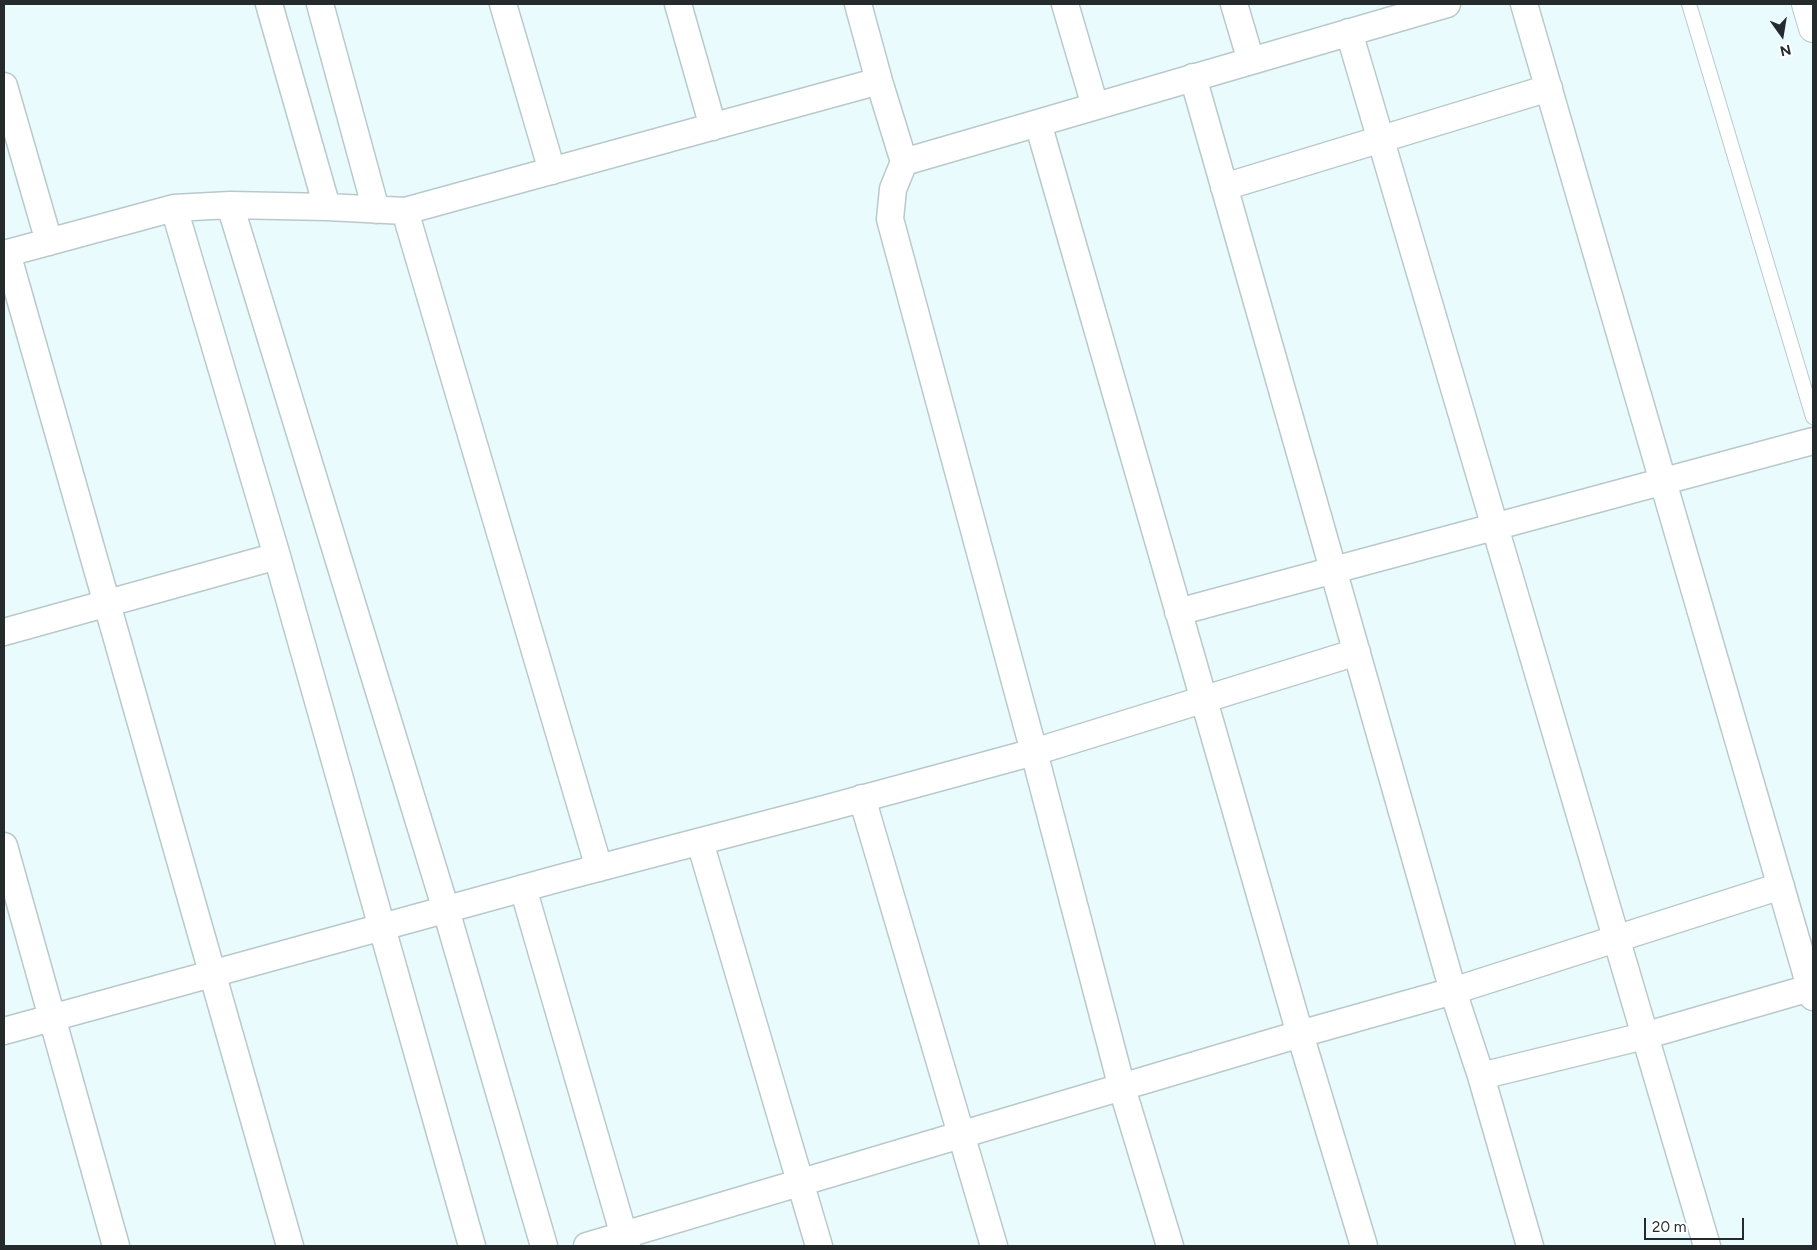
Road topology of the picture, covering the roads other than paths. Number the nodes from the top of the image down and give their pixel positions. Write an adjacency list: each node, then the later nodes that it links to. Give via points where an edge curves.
1 (269, 4): 28 (street)
2 (320, 4): 30 (street)
3 (503, 4): 25 (street)
4 (678, 4): 22 (street)
5 (858, 4): 17 (street)
6 (1065, 4): 20 (street)
7 (1234, 4): 15 (street)
8 (1447, 4): 12 (street)
9 (1524, 4): 19 (street)
10 (1689, 4): 34 (lane)
11 (1806, 4): 13 (main road)
12 (1404, 10): 14 (street)
13 (1813, 28)
14 (1349, 32): 15 (street); 23 (street)
15 (1251, 61): 16 (street)
16 (1194, 77): 20 (street); 26 (street)
17 (879, 81): 22 (street); 24 (street)
18 (4, 86): 32 (street)
19 (1549, 88): 23 (street); 36 (street)
20 (1096, 106): 21 (street)
21 (1038, 123): 24 (street); 41 (street)
22 (713, 127): 25 (street)
23 (1381, 140): 26 (street); 37 (street)
24 (904, 162): 45 (street, via 893,189 890,219)
25 (552, 171): 31 (street)
26 (1224, 187): 39 (street)
27 (230, 205): 28 (street); 29 (street); 52 (street)
28 (327, 207): 30 (street)
29 (174, 208): 32 (street); 38 (street)
30 (376, 210): 31 (street)
31 (405, 211): 49 (street)
32 (49, 242): 33 (street)
33 (6, 254): 40 (street)
34 (1813, 417)
35 (1813, 441): 36 (street)
36 (1663, 481): 37 (street); 50 (street)
37 (1494, 526): 39 (street); 54 (street)
38 (278, 556): 40 (street); 53 (street)
39 (1333, 569): 41 (street); 43 (street)
40 (107, 603): 42 (street); 55 (street)
41 (1178, 612): 44 (street)
42 (4, 632)
43 (1357, 652): 44 (street); 56 (street)
44 (1204, 700): 45 (street); 60 (street)
45 (1034, 752): 46 (street); 63 (street)
46 (862, 798): 47 (street); 64 (street)
47 (700, 842): 49 (street); 65 (street)
48 (4, 846): 58 (street)
49 (599, 868): 51 (street)
50 (1781, 886): 54 (street); 57 (street)
51 (523, 888): 52 (street); 66 (street)
52 (446, 910): 53 (street); 70 (street)
53 (382, 927): 55 (street); 69 (street)
54 (1616, 939): 56 (street); 61 (street)
55 (212, 974): 58 (street); 68 (street)
56 (1453, 990): 60 (street); 62 (street)
57 (1812, 991): 61 (street)
58 (52, 1018): 59 (street); 67 (street)
59 (4, 1031)
60 (1300, 1034): 63 (street); 75 (street)
61 (1644, 1036): 62 (street); 77 (street)
62 (1481, 1076): 76 (street)
63 (1122, 1088): 64 (street); 74 (street)
64 (961, 1135): 65 (street); 73 (street)
65 (800, 1182): 66 (street); 72 (street)
66 (625, 1240): 71 (street)
67 (116, 1246)
68 (290, 1246)
69 (472, 1246)
70 (544, 1246)
71 (587, 1246)
72 (819, 1246)
73 (994, 1246)
74 (1170, 1246)
75 (1364, 1246)
76 (1530, 1246)
77 (1707, 1246)

